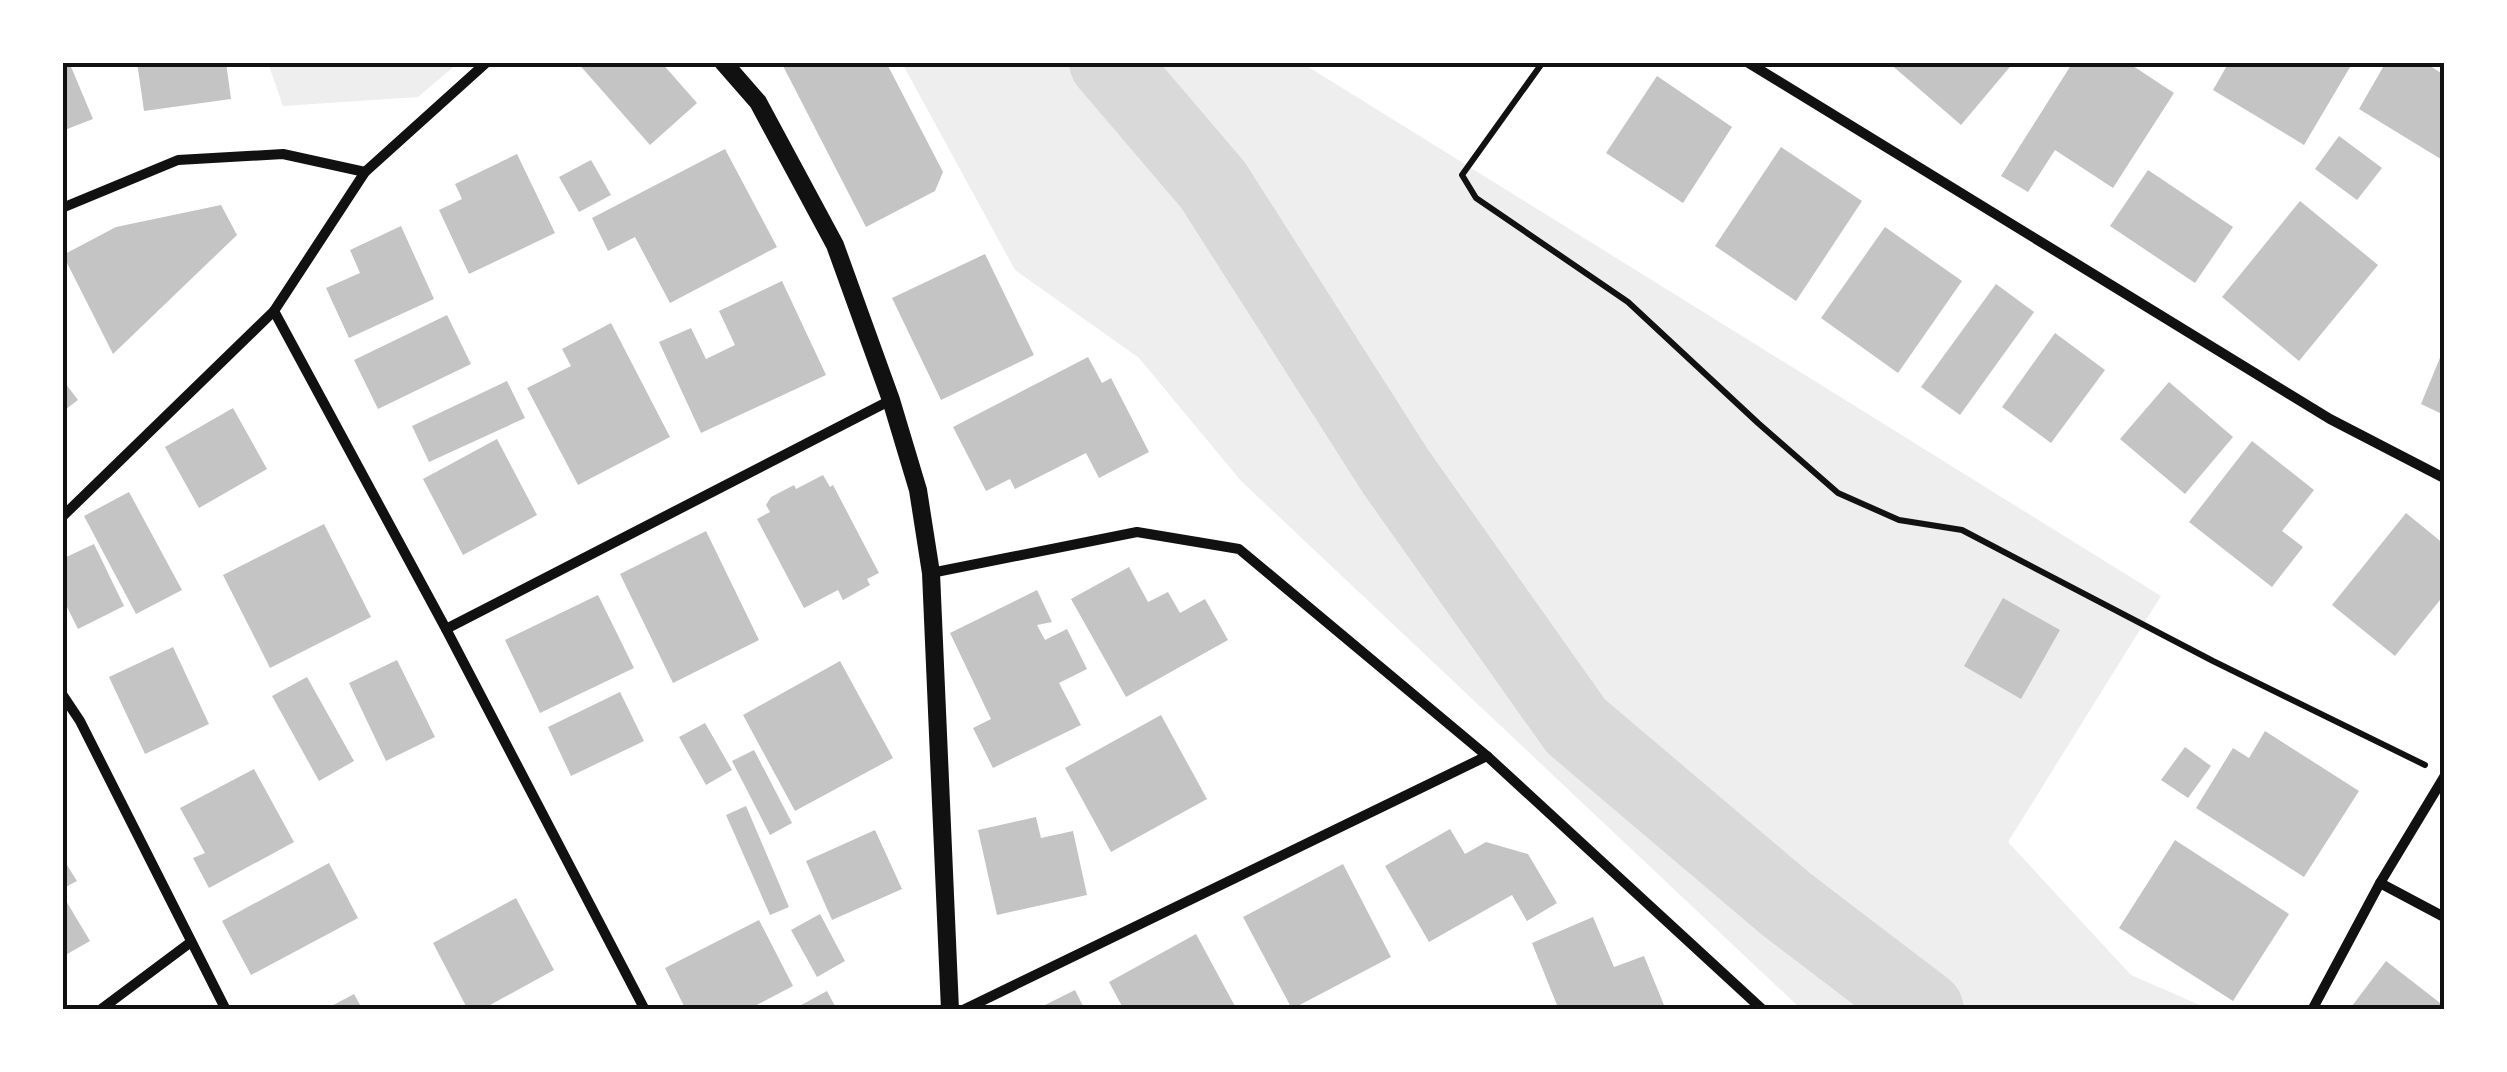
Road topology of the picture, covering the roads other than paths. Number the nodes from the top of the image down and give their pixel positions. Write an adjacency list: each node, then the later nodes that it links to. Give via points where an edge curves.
1 (487, 62): 4 (street)
2 (723, 62): 7 (street, via 758,102 835,245)
3 (1747, 62): 8 (street, via 2330,419)
4 (366, 172): 5 (street, via 283,154 178,160); 6 (street)
5 (62, 208)
6 (274, 311): 9 (street); 11 (street)
7 (890, 400): 10 (street, via 918,490); 11 (street)
8 (2444, 478)
9 (62, 517)
10 (931, 573): 13 (street, via 1136,532 1239,549); 21 (street)
11 (446, 628): 20 (street)
12 (62, 694): 17 (street)
13 (1487, 756): 22 (street); 23 (street)
14 (2444, 777): 15 (street)
15 (2380, 883): 16 (street); 24 (street)
16 (2444, 917)
17 (192, 942): 18 (street); 19 (street)
18 (100, 1010)
19 (226, 1010)
20 (645, 1010)
21 (950, 1010)
22 (963, 1010)
23 (1763, 1010)
24 (2312, 1010)

